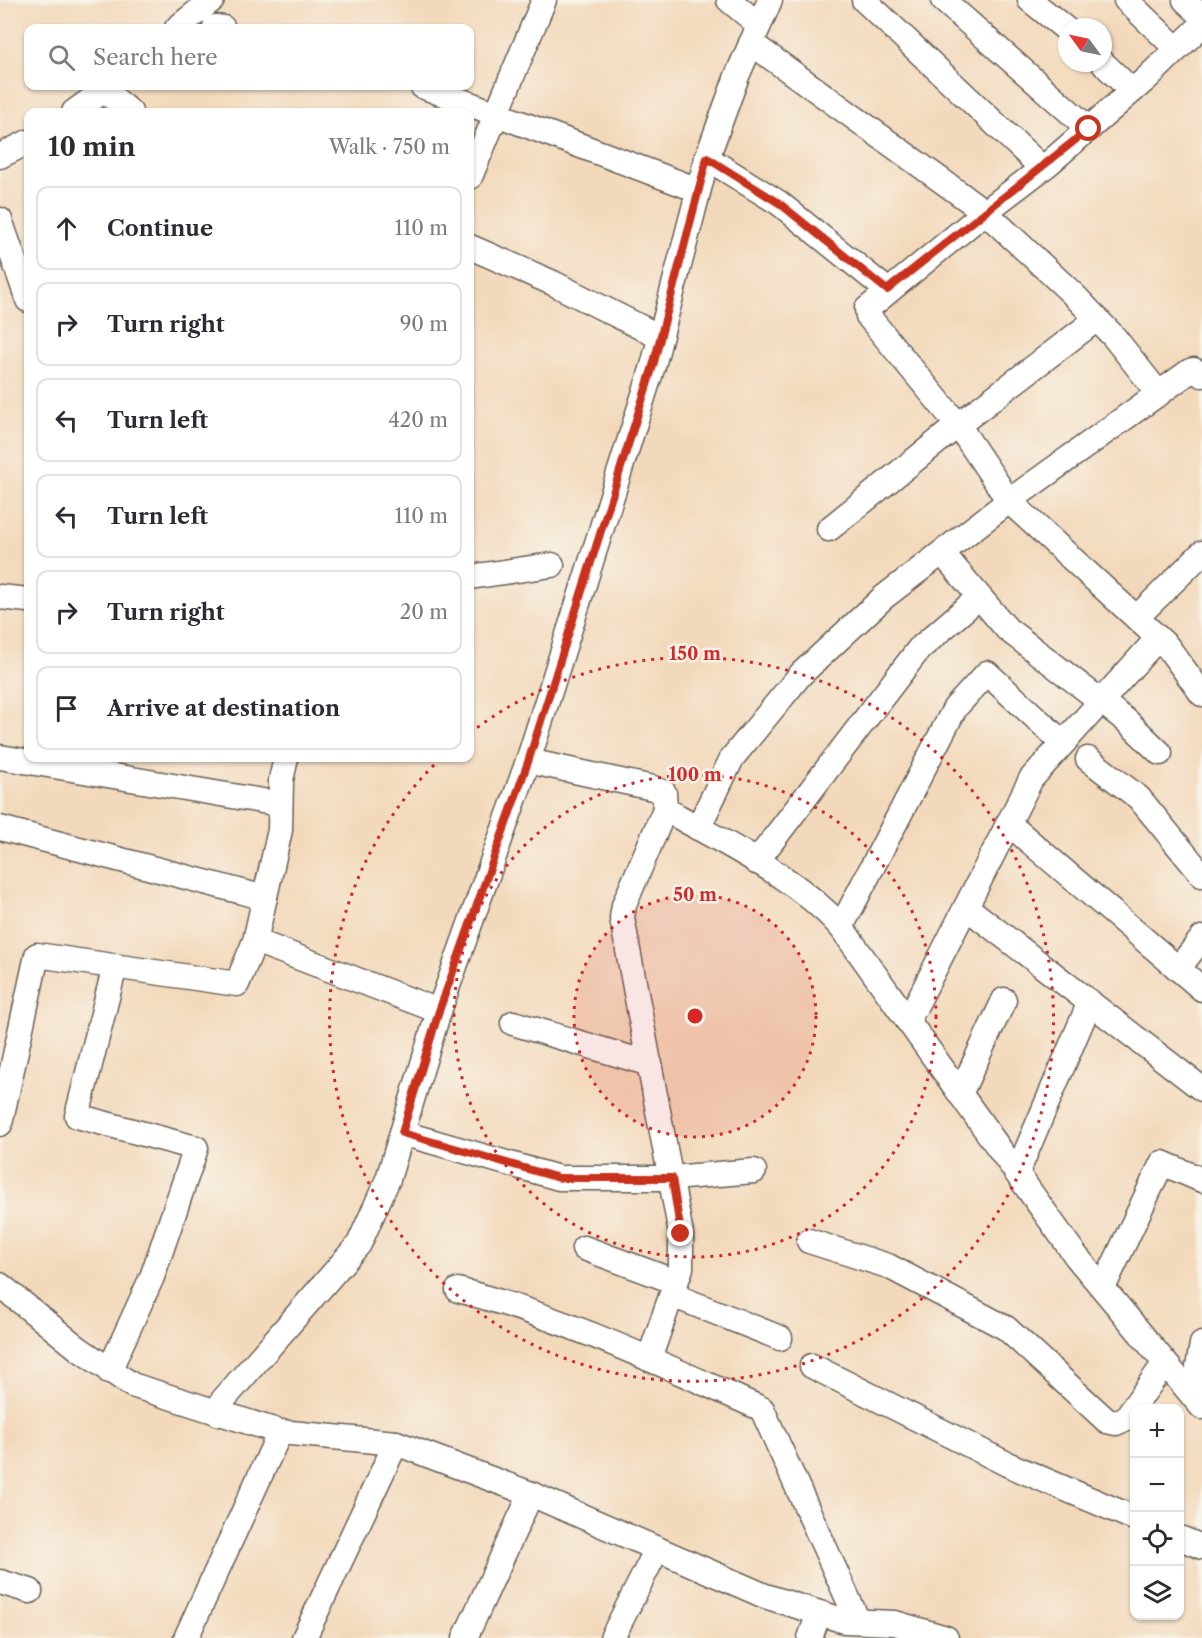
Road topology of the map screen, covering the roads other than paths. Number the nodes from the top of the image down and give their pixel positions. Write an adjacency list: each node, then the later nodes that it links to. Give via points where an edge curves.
1 (212, 0): 12 (street)
2 (544, 0): 23 (street)
3 (729, 0): 14 (street)
4 (770, 0): 14 (street)
5 (864, 0): 29 (street)
6 (943, 0): 24 (street)
7 (1030, 0): 11 (street)
8 (1126, 0): 15 (street)
9 (1185, 0): 10 (street)
10 (1202, 16)
11 (1058, 23)
12 (182, 24)
13 (1202, 25): 15 (street)
14 (755, 34): 27 (street); 31 (street)
15 (1178, 49): 20 (street)
16 (1112, 72): 20 (street)
17 (104, 90): 21 (street)
18 (109, 90): 22 (street)
19 (434, 90): 23 (street)
20 (1132, 91): 24 (street)
21 (80, 108)
22 (126, 108)
23 (497, 112): 28 (street); 30 (street)
24 (1089, 129): 29 (street)
25 (24, 144): 26 (street)
26 (0, 156)
27 (707, 158): 30 (street); 35 (street, via 779,203)
28 (474, 167)
29 (1042, 168): 31 (street)
30 (698, 190): 37 (street)
31 (985, 212): 35 (street); 36 (street)
32 (0, 220): 34 (street)
33 (474, 249): 37 (street)
34 (24, 289)
35 (887, 290): 40 (street, via 867,309 868,316)
36 (1097, 319): 39 (street); 40 (street)
37 (660, 337): 61 (street)
38 (1202, 375): 39 (street, via 1190,371)
39 (1160, 394): 41 (street)
40 (958, 425): 41 (street); 42 (street)
41 (1009, 501): 44 (street); 50 (street)
42 (829, 529)
43 (1202, 553): 50 (street)
44 (943, 554): 48 (street); 66 (street, via 884,597 801,674 732,758)
45 (552, 565): 46 (street)
46 (474, 576)
47 (0, 597): 49 (street)
48 (979, 597): 53 (street, via 1007,629); 67 (street, via 919,649)
49 (24, 600)
50 (1137, 617): 51 (street)
51 (1158, 639): 52 (street); 53 (street)
52 (1202, 694)
53 (1101, 702): 54 (street); 55 (street)
54 (1063, 743): 64 (street, via 1030,779); 71 (street, via 987,673 955,708)
55 (1160, 753)
56 (0, 757): 58 (street)
57 (1088, 759): 68 (street, via 1139,798)
58 (24, 761)
59 (30, 762): 62 (street)
60 (285, 762): 62 (street)
61 (528, 762): 63 (street, via 659,790 666,797); 79 (street)
62 (280, 804): 69 (street, via 280,830)
63 (664, 809): 66 (street); 82 (street, via 624,904 622,918)
64 (1008, 824): 70 (street); 75 (street)
65 (0, 828): 69 (street)
66 (698, 828): 67 (street)
67 (756, 862): 71 (street, via 823,907)
68 (1202, 874)
69 (265, 898): 73 (street)
70 (966, 908): 78 (street); 80 (street)
71 (841, 927): 80 (street)
72 (1202, 938): 75 (street)
73 (255, 941): 74 (street, via 237,984); 79 (street)
74 (115, 966): 85 (street, via 37,955); 102 (street, via 77,1116 196,1148 152,1276)
75 (1178, 969): 76 (street)
76 (1202, 990)
77 (1004, 1000): 84 (street)
78 (1090, 1002): 83 (street); 88 (street)
79 (439, 1011): 86 (street)
80 (908, 1021): 84 (street)
81 (513, 1023): 82 (street)
82 (650, 1064): 89 (street)
83 (1202, 1089)
84 (960, 1094): 88 (street)
85 (0, 1124)
86 (402, 1133): 89 (street, via 559,1178); 104 (street, via 388,1179 359,1244 223,1400)
87 (754, 1171): 89 (street)
88 (1017, 1173): 95 (street)
89 (672, 1178): 94 (street, via 681,1234 681,1268)
90 (1202, 1180): 95 (street, via 1162,1163)
91 (809, 1241): 100 (street, via 888,1266 1006,1328 1107,1421 1125,1419)
92 (584, 1248): 94 (street)
93 (0, 1285): 102 (street)
94 (674, 1288): 97 (street); 99 (street)
95 (1103, 1288): 100 (street)
96 (458, 1290): 99 (street, via 509,1303)
97 (780, 1338)
98 (1202, 1344): 103 (street)
99 (649, 1359): 115 (street, via 762,1409)
100 (1165, 1363): 103 (street)
101 (812, 1366): 108 (street, via 1007,1464)
102 (109, 1371): 104 (street, via 132,1385)
103 (1197, 1402)
104 (219, 1414): 105 (street)
105 (280, 1432): 106 (street); 116 (street)
106 (396, 1443): 107 (street); 117 (street)
107 (531, 1494): 111 (street); 118 (street)
108 (1130, 1516)
109 (1184, 1540): 110 (street)
110 (1202, 1547)
111 (657, 1549): 114 (street, via 765,1596); 119 (street)
112 (0, 1582): 113 (street)
113 (30, 1591)
114 (819, 1613): 115 (street); 120 (street)
115 (858, 1622): 121 (street, via 895,1623)
116 (186, 1638)
117 (304, 1638)
118 (465, 1638)
119 (612, 1638)
120 (810, 1638)
121 (946, 1638)

